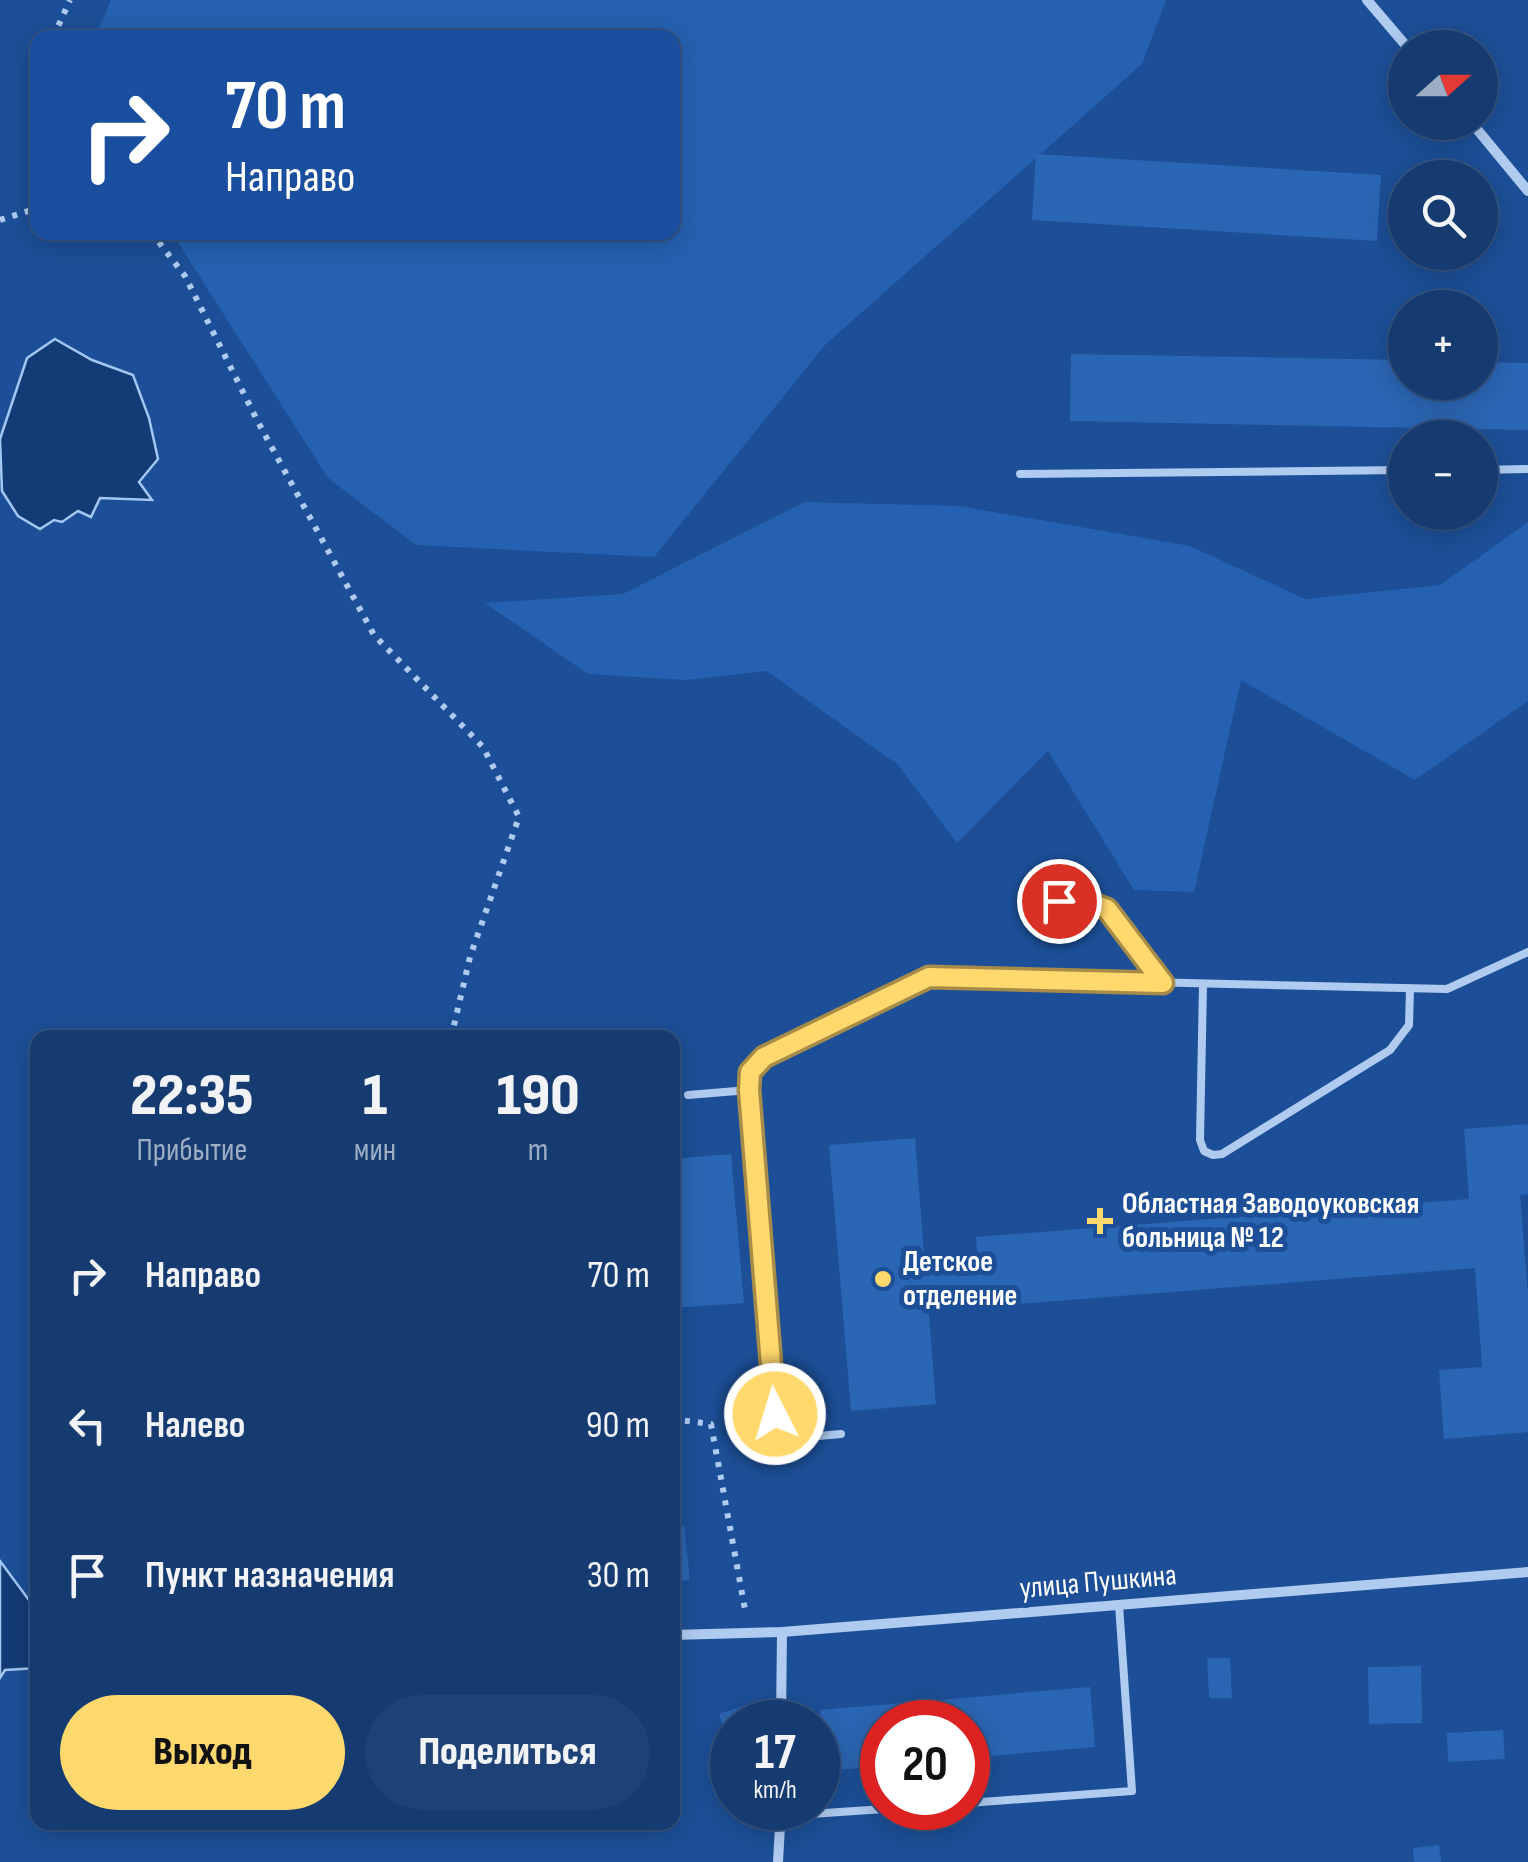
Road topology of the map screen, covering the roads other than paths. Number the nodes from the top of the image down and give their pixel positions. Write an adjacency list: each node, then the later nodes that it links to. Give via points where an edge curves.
1 (1366, 0): 2 (street)
2 (1392, 30)
3 (1486, 140): 4 (street)
4 (1528, 190)
5 (1528, 469): 7 (lane)
6 (1388, 470): 8 (lane)
7 (1498, 470)
8 (1020, 474)
9 (1059, 901): 11 (lane, via 1107,909)
10 (1528, 952): 13 (lane, via 1447,990)
11 (1163, 983): 12 (lane); 14 (lane, via 929,977 764,1057 750,1072)
12 (1203, 984): 13 (lane); 13 (lane, via 1200,1140 1213,1156 1390,1050 1409,1025)
13 (1410, 989)
14 (749, 1090): 15 (lane); 16 (lane, via 775,1414 786,1434 797,1438)
15 (688, 1095)
16 (841, 1434)
17 (1528, 1572): 18 (street, улица Пушкина)
18 (1119, 1605): 19 (street, улица Пушкина); 22 (lane, via 1132,1791)
19 (782, 1632): 20 (street, улица Пушкина); 21 (street)
20 (680, 1635)
21 (781, 1700)
22 (990, 1801)
23 (780, 1830): 24 (street)
24 (778, 1862)

